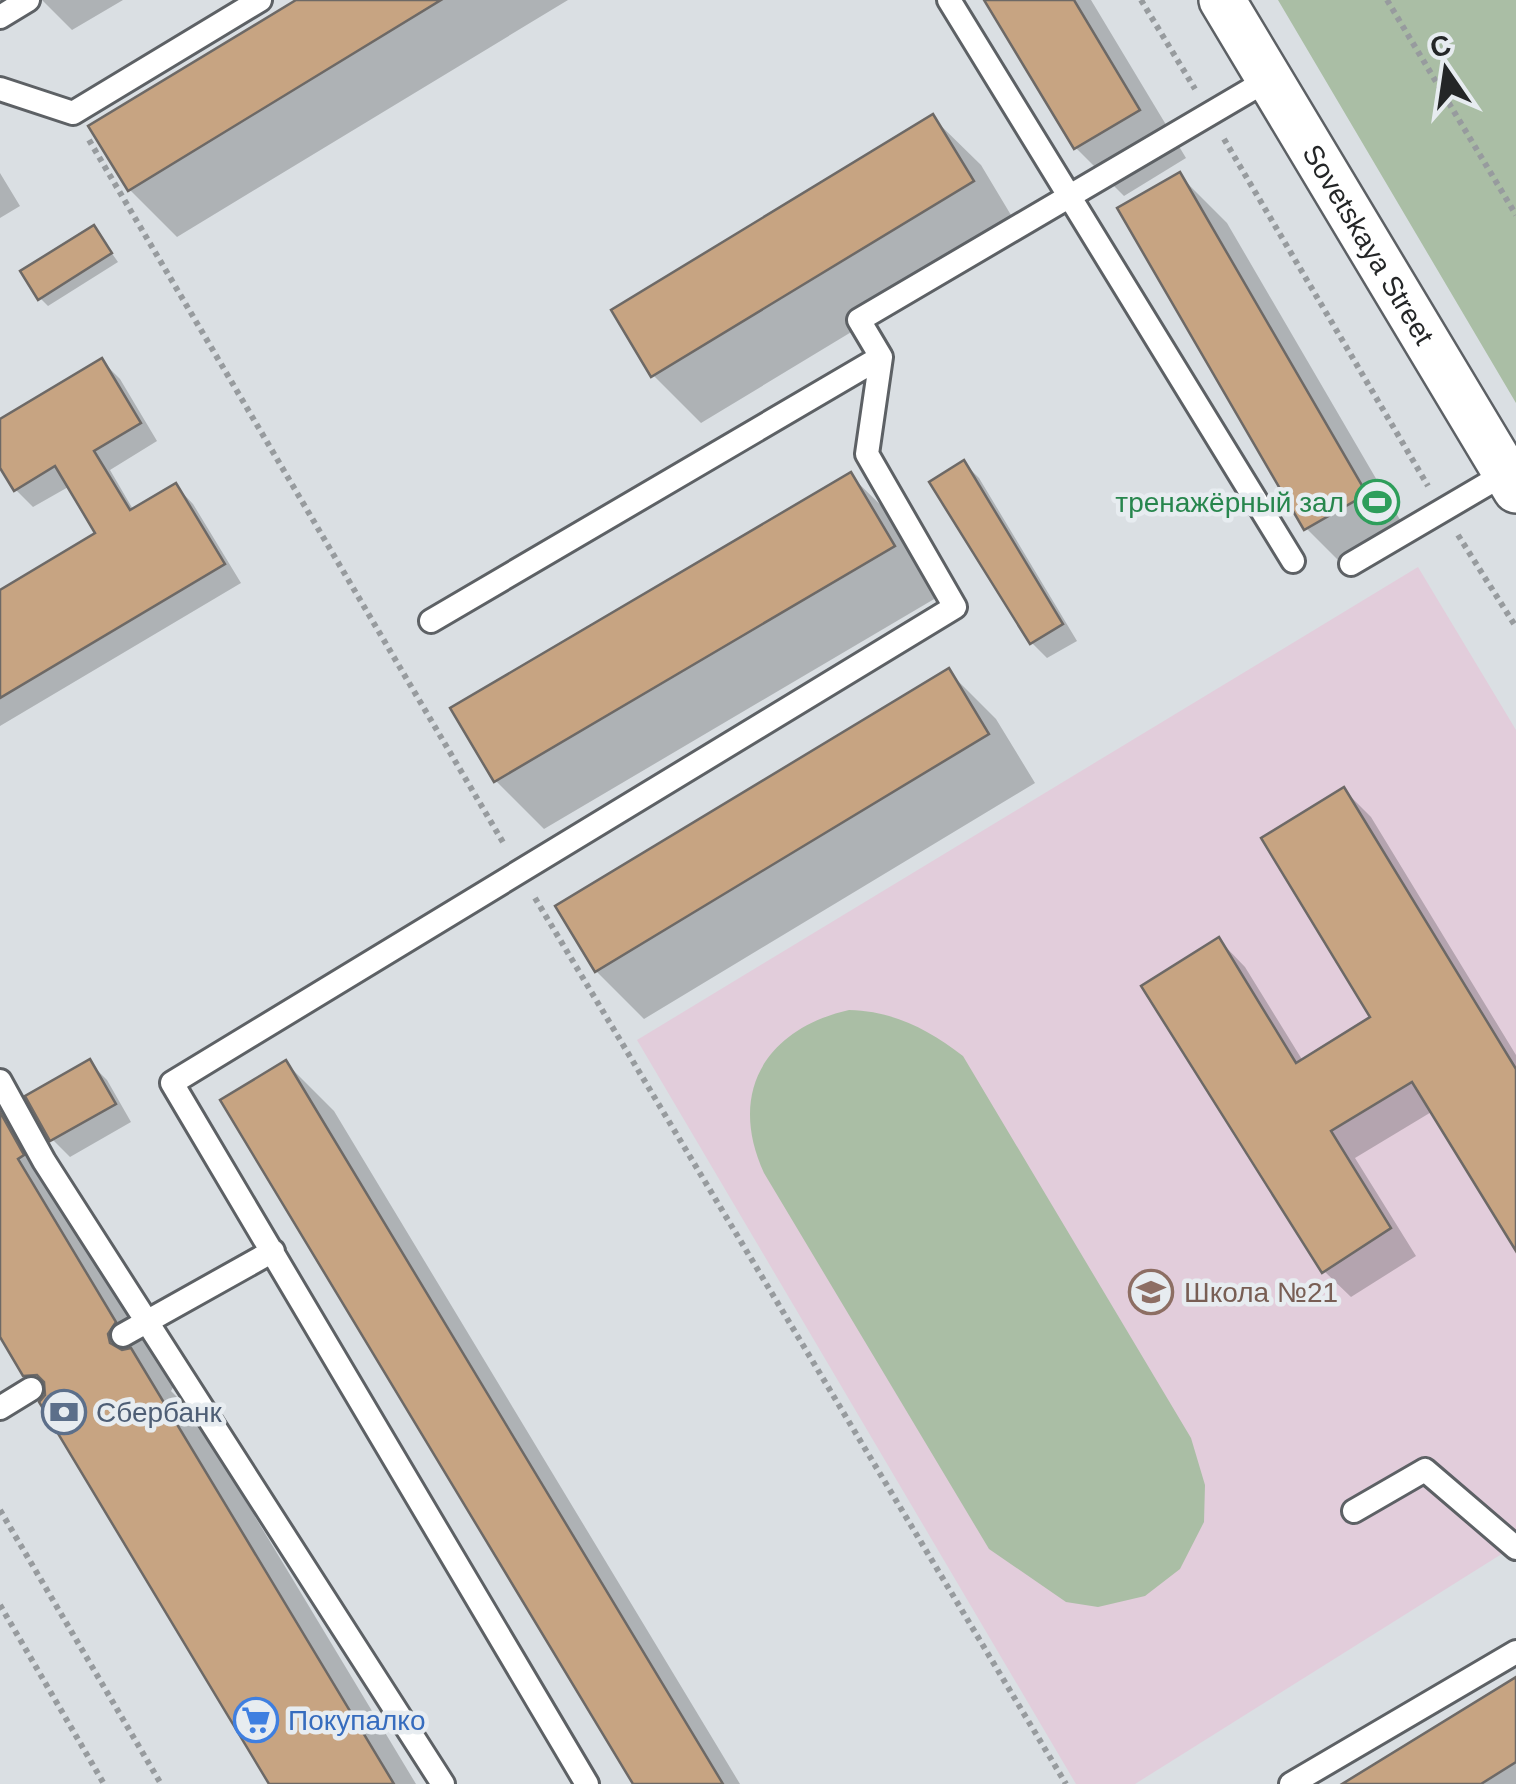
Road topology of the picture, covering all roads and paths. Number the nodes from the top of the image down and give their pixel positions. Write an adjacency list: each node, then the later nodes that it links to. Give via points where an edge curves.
1 (28, 0): 7 (lane)
2 (260, 0): 10 (lane)
3 (949, 0): 12 (lane)
4 (1141, 0): 11 (path)
5 (1222, 0): 8 (street, Sovetskaya Street)
6 (1387, 0): 13 (path)
7 (0, 17)
8 (1269, 79): 11 (lane); 15 (street, Sovetskaya Street)
9 (0, 89): 10 (lane)
10 (73, 113): 21 (path)
11 (1210, 114): 12 (lane); 16 (path)
12 (1071, 196): 14 (lane, via 859,320); 17 (lane)
13 (1516, 215)
14 (880, 357): 19 (lane); 21 (lane, via 867,454 955,607)
15 (1511, 482): 16 (lane)
16 (1442, 510): 18 (lane); 20 (path)
17 (1293, 562)
18 (1351, 564)
19 (431, 621)
20 (1516, 627)
21 (520, 872): 23 (lane, via 172,1083); 37 (path)
22 (0, 1081): 24 (lane)
23 (273, 1251): 24 (lane); 36 (lane)
24 (150, 1322): 25 (lane); 35 (lane)
25 (124, 1335)
26 (31, 1389): 27 (lane)
27 (0, 1408)
28 (0, 1510): 34 (path)
29 (1354, 1510): 30 (lane, via 1425,1470)
30 (1516, 1548)
31 (0, 1606): 33 (path)
32 (1516, 1652): 38 (lane)
33 (104, 1784)
34 (161, 1784)
35 (443, 1784)
36 (587, 1784)
37 (1066, 1784)
38 (1291, 1784)

